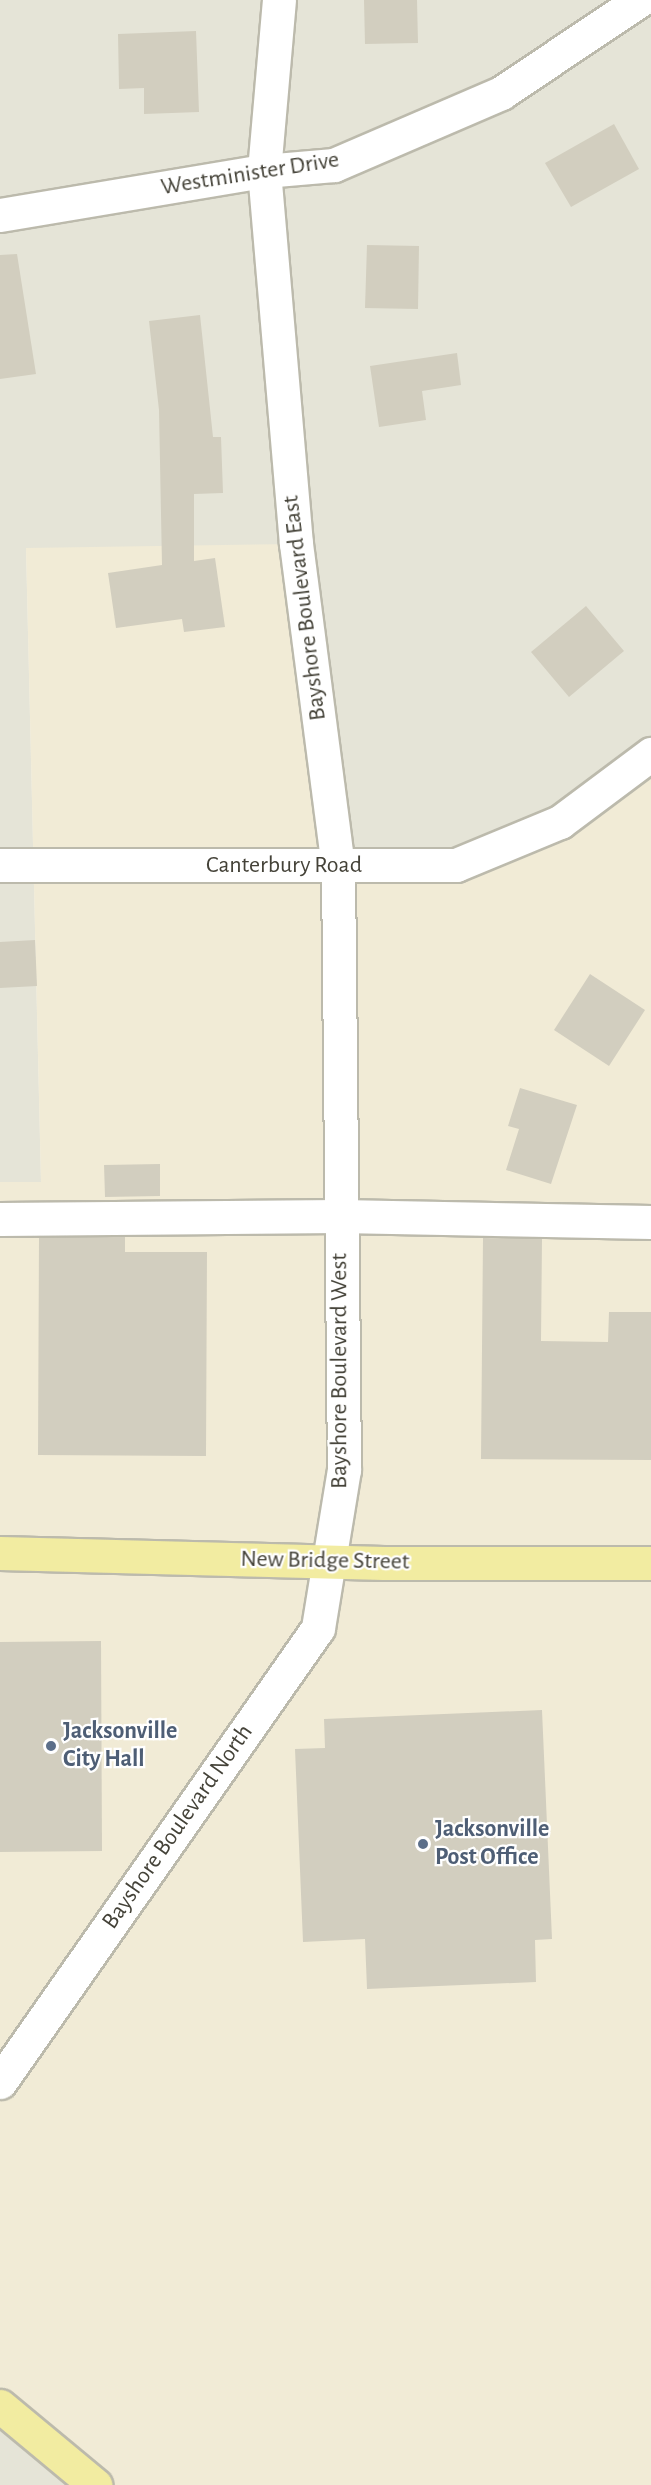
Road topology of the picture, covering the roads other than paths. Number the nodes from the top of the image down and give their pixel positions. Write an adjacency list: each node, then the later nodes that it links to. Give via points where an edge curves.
1 (279, 0): 3 (street, Bayshore Boulevard East)
2 (640, 0): 3 (street, Westminister Drive, via 501,93 334,165)
3 (264, 171): 4 (street, Westminister Drive); 7 (street, Bayshore Boulevard East, via 296,544)
4 (0, 215)
5 (651, 754): 7 (street, Canterbury Road, via 560,822 456,865)
6 (0, 865): 7 (street, Canterbury Road)
7 (338, 867): 8 (street, Bayshore Boulevard East)
8 (340, 1216): 9 (street); 10 (street); 12 (street, Bayshore Boulevard West, via 344,1470)
9 (0, 1218)
10 (651, 1222)
11 (0, 1553): 12 (main road, New Bridge Street)
12 (330, 1562): 13 (main road, New Bridge Street); 14 (street, Bayshore Boulevard North, via 318,1628)
13 (651, 1563)
14 (0, 2082)
15 (0, 2406): 16 (main road)
16 (95, 2485)

